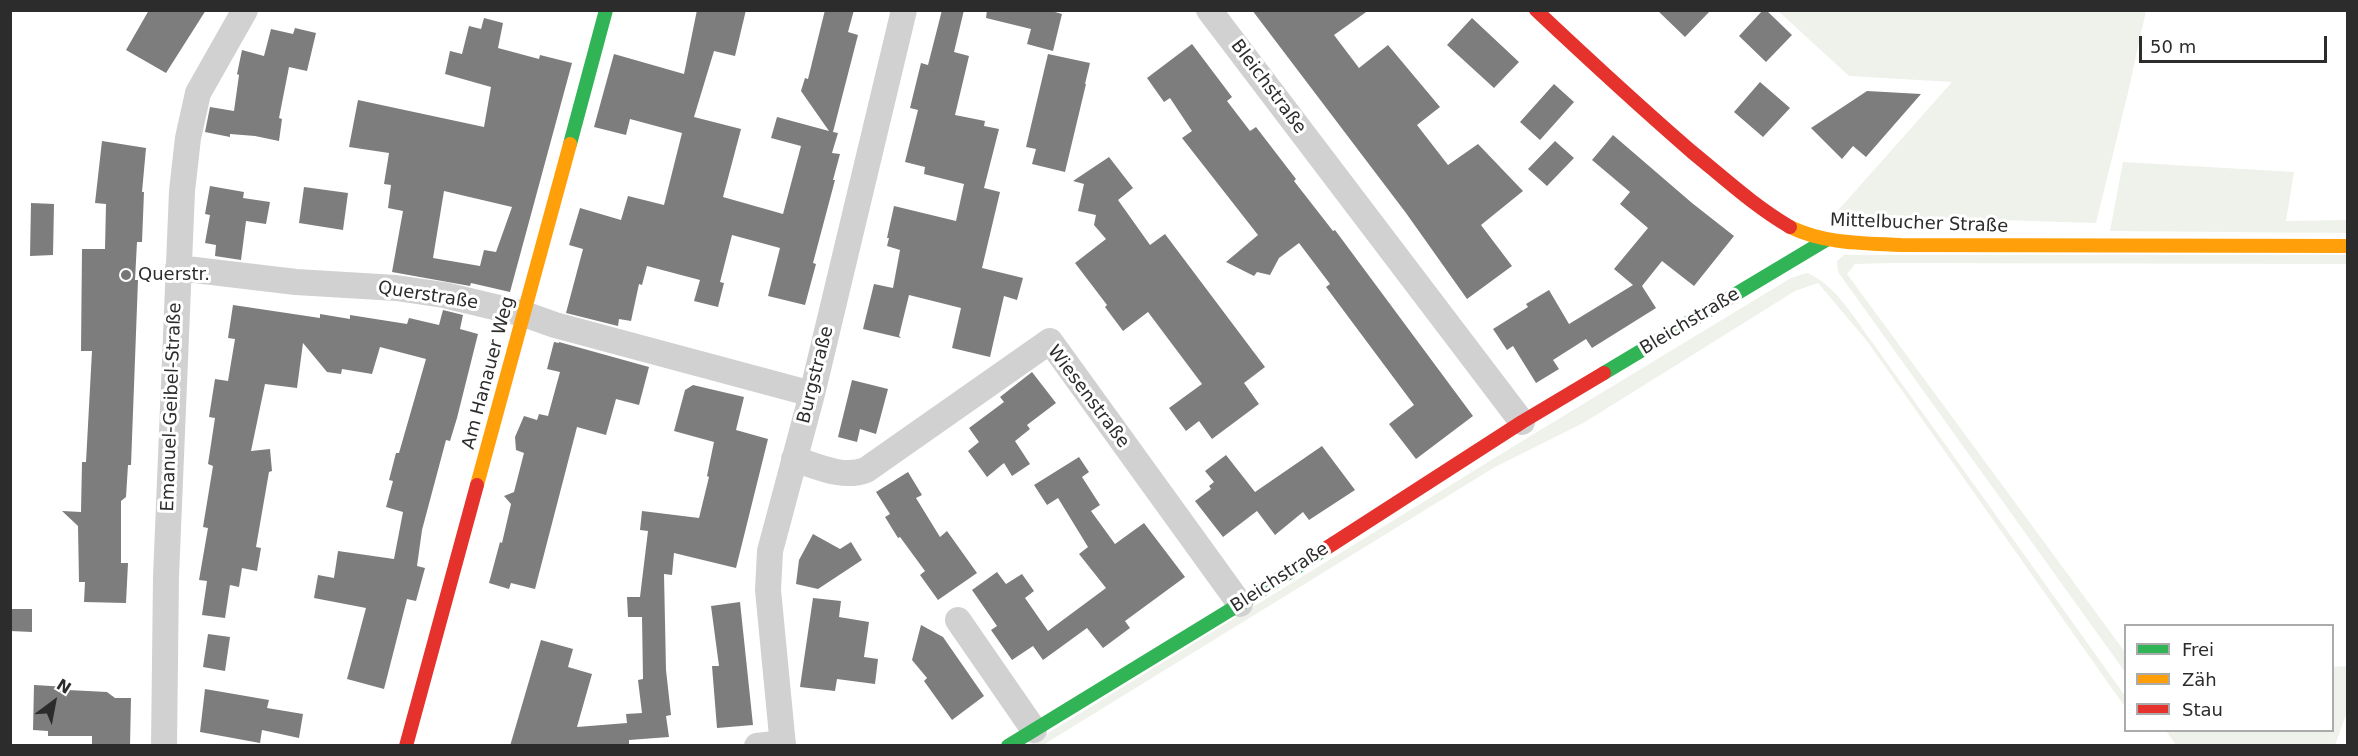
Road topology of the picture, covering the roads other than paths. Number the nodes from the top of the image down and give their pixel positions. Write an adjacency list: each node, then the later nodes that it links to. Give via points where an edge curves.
1 (245, 10): 8 (street, Emanuel-Geibel-Straße, via 204,81 193,109 182,191)
2 (606, 10): 9 (street, Am Hanauer Weg)
3 (904, 10): 10 (street, Burgstraße)
4 (1209, 10): 11 (street, Bleichstraße)
5 (1536, 10): 6 (street, Mittelbucher Straße, via 1635,103 1729,183 1791,226)
6 (1826, 240): 7 (street, Mittelbucher Straße, via 1901,245); 11 (street, Bleichstraße)
7 (2348, 246)
8 (178, 268): 9 (street, Querstraße, via 296,282 396,288); 17 (street, Emanuel-Geibel-Straße)
9 (524, 314): 10 (street, Querstraße); 18 (street, Am Hanauer Weg)
10 (812, 394): 12 (street, Burgstraße)
11 (1522, 422): 13 (street, Bleichstraße)
12 (794, 459): 13 (street, Wiesenstraße, via 841,474 866,470 1050,341); 16 (street, Burgstraße, via 770,551 767,578)
13 (1239, 604): 15 (street, Bleichstraße)
14 (958, 620): 15 (street)
15 (1034, 730): 20 (street, Bleichstraße)
16 (783, 744): 19 (street, Burgstraße)
17 (164, 746)
18 (406, 746)
19 (757, 746)
20 (1008, 746)

